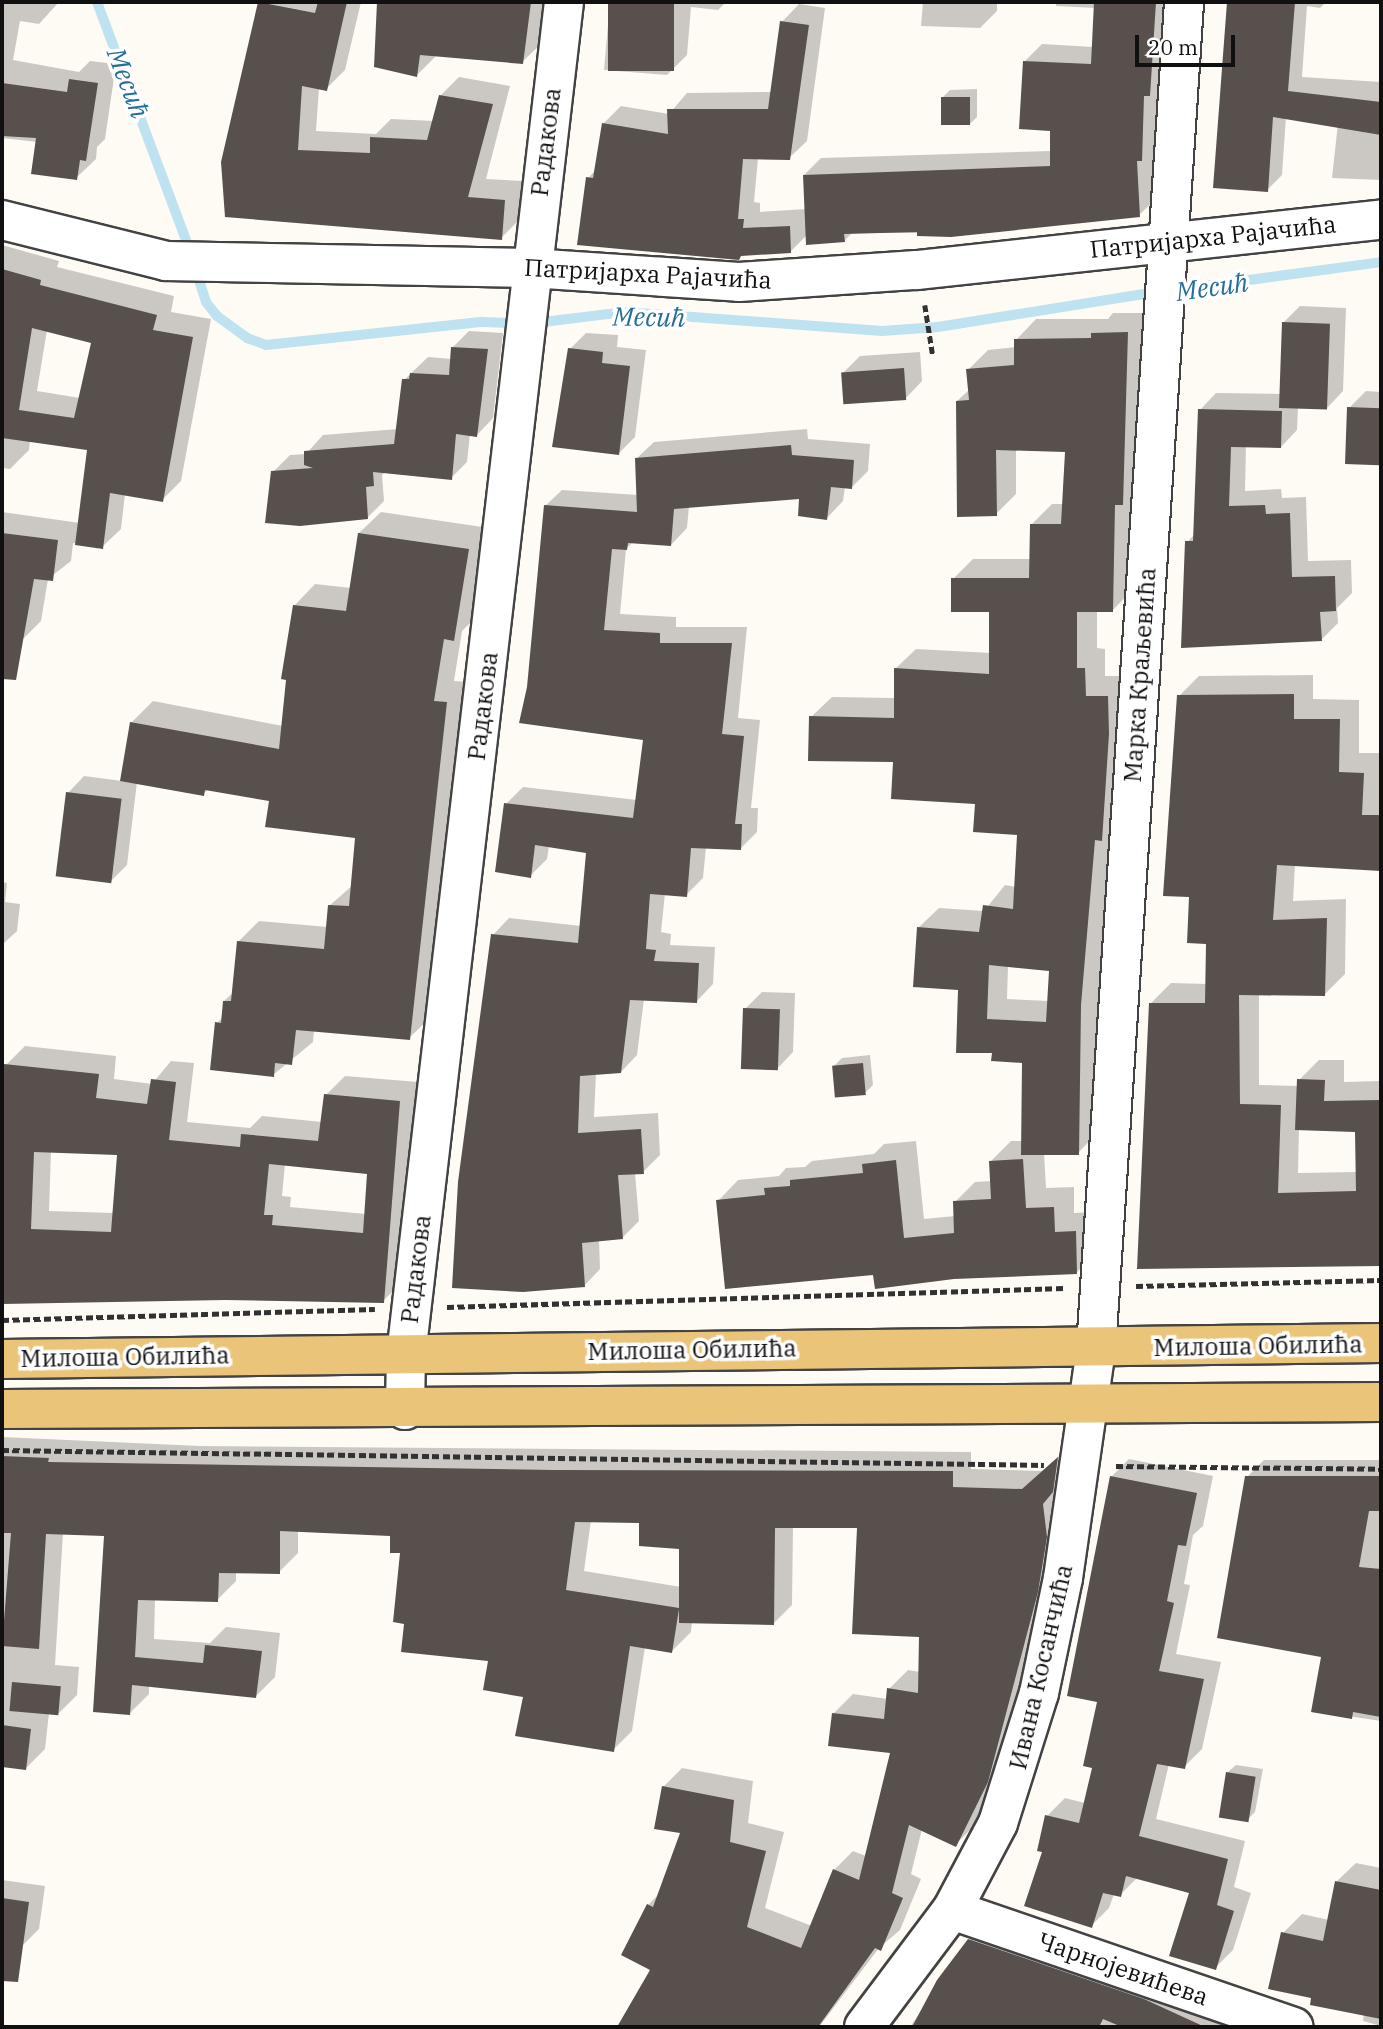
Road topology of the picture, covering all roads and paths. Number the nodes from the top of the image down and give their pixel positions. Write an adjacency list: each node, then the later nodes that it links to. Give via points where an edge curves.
1 (564, 2): 6 (street, Радакова)
2 (1184, 2): 5 (street, Марка Краљевића)
3 (2, 220): 6 (street, Патријарха Рајачића, via 166,261)
4 (1381, 220): 5 (street, Патријарха Рајачића)
5 (1166, 260): 6 (street, Патријарха Рајачића, via 793,280); 10 (street, Марка Краљевића)
6 (529, 286): 11 (street, Радакова)
7 (923, 296): 8 (path)
8 (933, 356)
9 (1381, 1280): 10 (path)
10 (1100, 1287): 11 (path); 14 (street, Марка Краљевића)
11 (412, 1308): 12 (path); 15 (street, Радакова)
12 (2, 1320)
13 (1381, 1343): 14 (main road, Милоша Обилића)
14 (1096, 1349): 15 (main road, Милоша Обилића); 18 (street, Ивана Косанчића)
15 (406, 1355): 16 (main road, Милоша Обилића); 20 (street, Радакова)
16 (2, 1359)
17 (1381, 1402): 18 (main road, Милоша Обилића)
18 (1086, 1406): 20 (main road, Милоша Обилића); 22 (street, Ивана Косанчића)
19 (2, 1409): 20 (main road, Милоша Обилића)
20 (405, 1410)
21 (2, 1450): 22 (path)
22 (1081, 1466): 23 (path); 24 (street, Ивана Косанчића, via 1060,1591 1021,1757 998,1823)
23 (1381, 1469)
24 (952, 1910): 25 (street, Ивана Косанчића); 26 (street, Чарнојевићева)
25 (864, 2027)
26 (1293, 2027)

